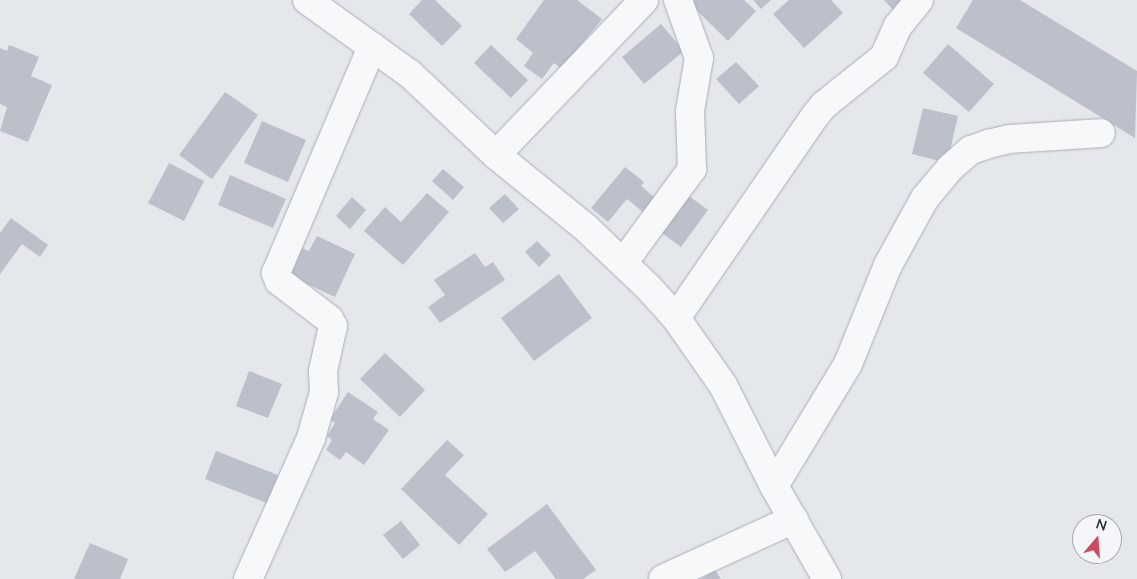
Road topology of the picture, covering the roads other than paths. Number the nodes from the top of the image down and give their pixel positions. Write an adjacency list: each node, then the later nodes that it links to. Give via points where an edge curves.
1 (307, 0): 5 (street)
2 (644, 0): 7 (street)
3 (678, 0): 8 (street, via 699,58 690,111 692,169)
4 (919, 0): 9 (street, via 898,26 884,57 824,105)
5 (372, 47): 7 (street, via 410,74); 12 (street, via 276,273 279,281 329,319 333,326 323,371 324,392 311,438)
6 (1101, 133): 10 (street, via 1009,139 971,150 950,168 920,206 888,265 848,364)
7 (496, 155): 8 (street, via 586,228)
8 (622, 263): 9 (street)
9 (676, 318): 10 (street, via 728,393)
10 (774, 486): 11 (street)
11 (794, 519): 13 (street); 14 (street)
12 (248, 579)
13 (663, 579)
14 (827, 579)

